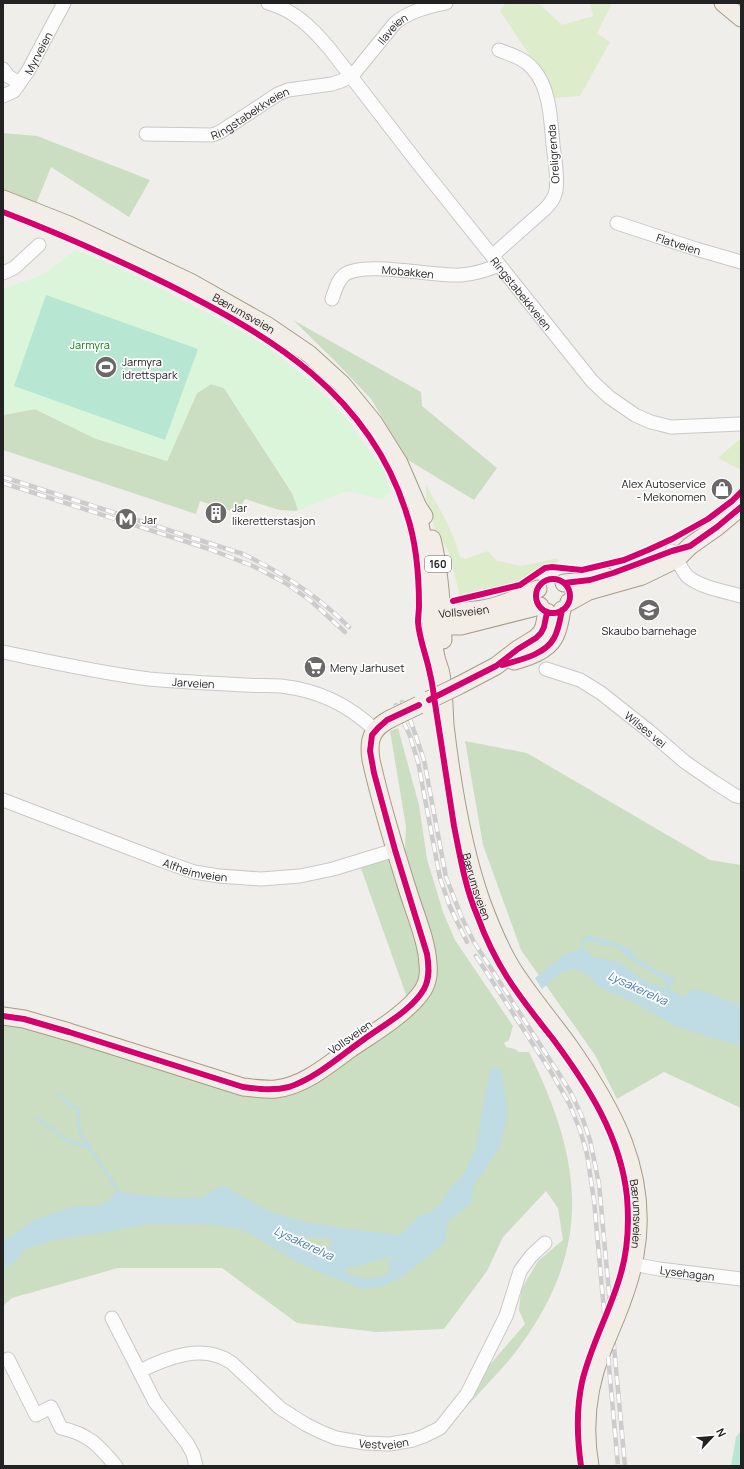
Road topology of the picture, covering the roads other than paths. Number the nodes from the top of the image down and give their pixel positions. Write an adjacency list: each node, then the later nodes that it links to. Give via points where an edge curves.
1 (64, 3): 9 (street, Myrveien)
2 (268, 3): 8 (street, Ringstabekkveien, via 298,16)
3 (446, 3): 8 (street, Ilaveien, via 421,8 395,23)
4 (723, 3): 5 (main road)
5 (741, 18)
6 (499, 50): 15 (street, Oreligrenda, via 523,60 534,69 545,90 549,106 556,191 553,201)
7 (3, 69): 9 (street)
8 (352, 76): 11 (street, Ringstabekkveien, via 332,84 288,90 278,94 212,135); 15 (street, Ringstabekkveien)
9 (19, 83): 10 (street, Myrveien, via 14,91)
10 (3, 96)
11 (146, 134)
12 (3, 199): 25 (main road, Bærumsveien / 160, via 68,225 190,282 268,326 309,354 342,384 374,423 399,463 418,507)
13 (617, 222): 16 (street, Flatveien)
14 (39, 244): 17 (street, via 14,268)
15 (496, 260): 18 (street, Mobakken, via 487,270 460,275 355,270 344,275); 19 (street, Ringstabekkveien, via 592,380 609,397 635,415 671,427)
16 (741, 262)
17 (3, 273)
18 (332, 299)
19 (741, 424)
20 (741, 507): 21 (main road, Vollsveien, via 717,527)
21 (675, 555): 22 (main road, Vollsveien, via 590,580); 23 (street, via 693,580); 24 (main road, Vollsveien, via 642,576)
22 (564, 583): 24 (main road, via 569,591); 24 (main road, Vollsveien, via 555,579 544,582)
23 (741, 596)
24 (551, 604): 25 (main road, Vollsveien, via 461,626); 28 (main road, bridge, via 555,637 548,646 531,655 496,666 390,719)
25 (438, 618): 34 (main road, Bærumsveien / 160, via 436,657 441,674 459,816 471,868 500,946 516,974 591,1078 619,1129 630,1159 635,1184 638,1213)
26 (3, 652): 28 (street, Jarveien, via 106,673 150,679 282,686 313,692 346,706)
27 (546, 669): 29 (street, Wilses vei, via 580,680 601,693 685,762)
28 (375, 730): 31 (main road, Vollsveien, via 370,745 371,760)
29 (741, 798)
30 (3, 800): 31 (street, Alfheimveien, via 194,872 219,876 261,879 300,876)
31 (395, 850): 32 (main road, Vollsveien, via 427,954 429,971 426,985 419,996 400,1013 326,1066 296,1084 273,1089 243,1086 24,1019)
32 (3, 1016)
33 (545, 1243): 38 (street, Vestveien, via 520,1271 506,1316 467,1394 440,1428 413,1440 376,1444 336,1438 321,1432 280,1408 226,1359 213,1354 170,1358)
34 (633, 1264): 35 (street, Lysehagan); 41 (main road, Bærumsveien / 160, bridge, via 590,1388 586,1441)
35 (741, 1279)
36 (112, 1318): 38 (street)
37 (8, 1359): 39 (street, via 36,1415 51,1407 62,1428 86,1437 103,1450)
38 (140, 1371): 40 (street, via 155,1402 193,1454)
39 (116, 1466)
40 (196, 1466)
41 (590, 1466)

